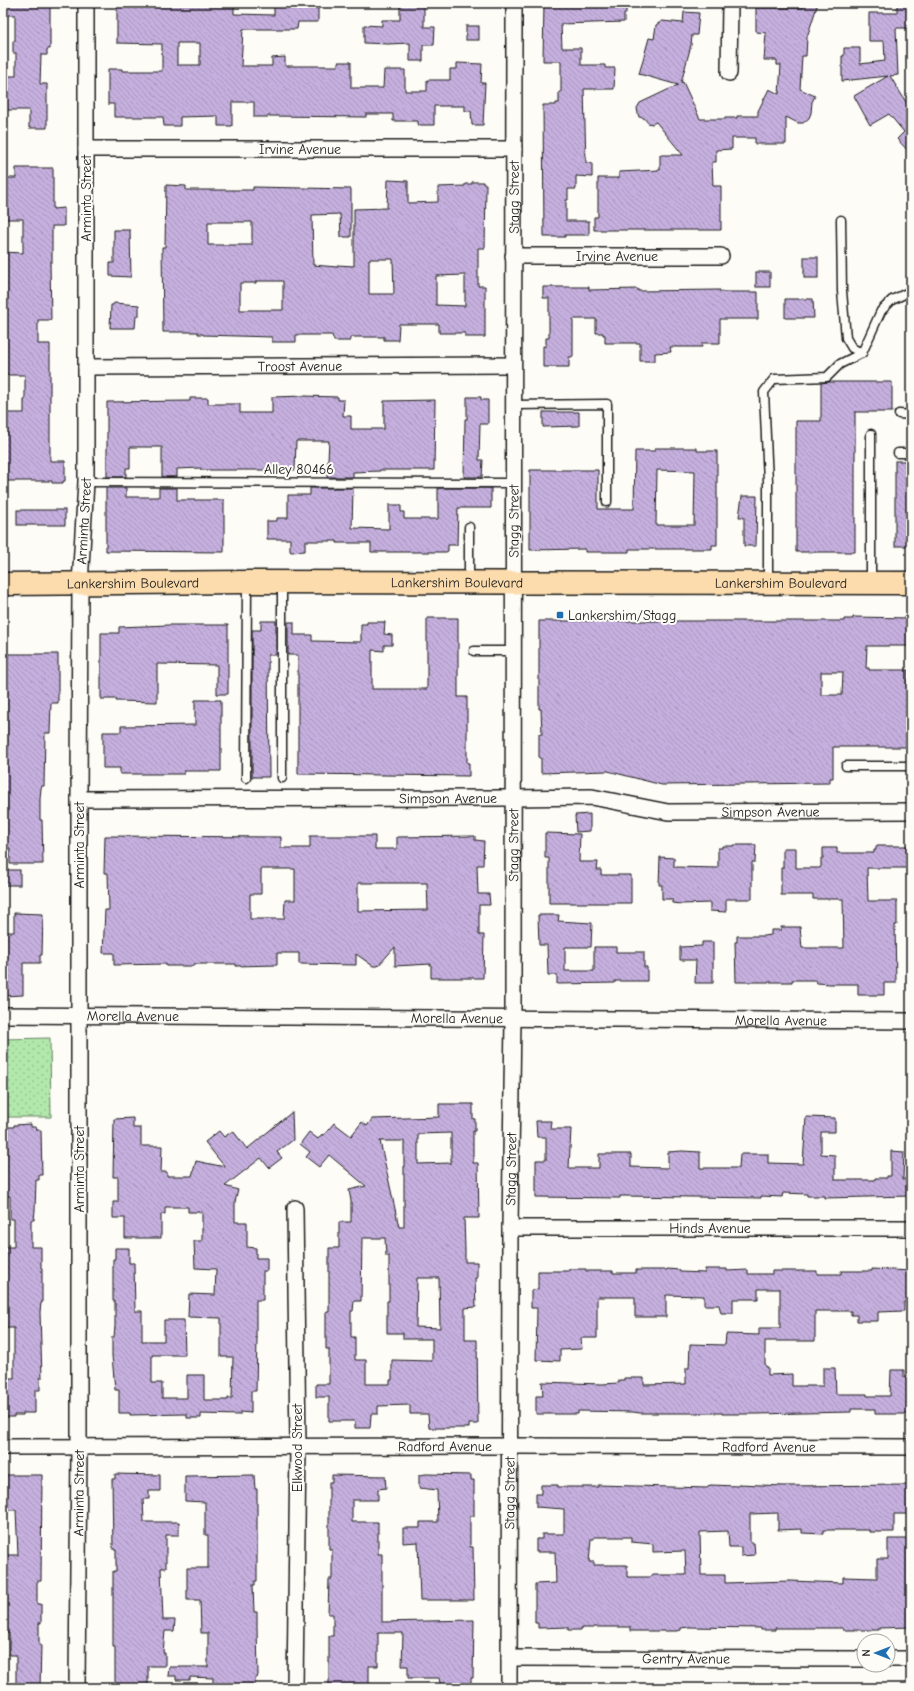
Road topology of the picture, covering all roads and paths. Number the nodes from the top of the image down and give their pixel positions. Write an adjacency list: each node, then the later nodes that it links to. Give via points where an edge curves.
1 (86, 3): 5 (street, Arminta Street)
2 (514, 3): 6 (street, Stagg Street)
3 (730, 3): 4 (street)
4 (729, 73)
5 (86, 149): 6 (street, Irvine Avenue); 13 (street, Arminta Street)
6 (514, 149): 8 (street, Stagg Street)
7 (841, 220): 11 (lane, via 842,291 846,338 852,348)
8 (514, 256): 9 (street, Irvine Avenue); 12 (street, Stagg Street)
9 (721, 256)
10 (911, 291): 11 (lane, via 892,300 881,311)
11 (862, 353): 28 (lane, via 840,364 827,377 774,379 764,392 768,482)
12 (514, 365): 13 (street, Troost Avenue); 14 (street, Stagg Street)
13 (86, 367): 20 (street, Arminta Street)
14 (514, 405): 21 (street, Stagg Street); 22 (lane, via 607,404)
15 (899, 414): 16 (lane)
16 (911, 414)
17 (870, 434): 29 (lane)
18 (898, 453): 19 (lane)
19 (911, 453)
20 (86, 482): 21 (lane, Alley 80466); 32 (street, Arminta Street)
21 (513, 483): 27 (street, Stagg Street)
22 (607, 502)
23 (469, 527): 26 (lane)
24 (247, 582): 25 (main road, Lankershim Boulevard); 32 (main road, Lankershim Boulevard); 37 (lane)
25 (282, 583): 26 (main road, Lankershim Boulevard); 38 (lane)
26 (469, 583): 27 (main road, Lankershim Boulevard)
27 (513, 583): 28 (main road, Lankershim Boulevard); 33 (street, Stagg Street)
28 (768, 583): 29 (main road, Lankershim Boulevard)
29 (870, 583): 30 (main road, Lankershim Boulevard)
30 (911, 583)
31 (3, 584): 32 (main road, Lankershim Boulevard)
32 (80, 584): 40 (street, Arminta Street)
33 (513, 651): 34 (lane); 39 (street, Stagg Street)
34 (474, 652)
35 (846, 766): 36 (lane)
36 (911, 766)
37 (246, 778)
38 (282, 778)
39 (513, 798): 40 (street, Simpson Avenue); 41 (street, Simpson Avenue, via 592,797 668,812); 44 (street, Stagg Street)
40 (79, 799): 43 (street, Arminta Street)
41 (911, 811)
42 (3, 1015): 43 (street, Morella Avenue)
43 (79, 1015): 44 (street, Morella Avenue); 49 (street, Arminta Street)
44 (513, 1019): 45 (street, Morella Avenue); 47 (street, Stagg Street)
45 (911, 1021)
46 (295, 1208): 50 (street, Elkwood Street)
47 (510, 1228): 48 (street, Hinds Avenue); 51 (street, Stagg Street)
48 (911, 1228)
49 (79, 1446): 50 (street, Radford Avenue); 52 (street, Radford Avenue); 58 (street, Arminta Street)
50 (298, 1446): 51 (street, Radford Avenue); 59 (street, Elkwood Street)
51 (509, 1446): 53 (street, Radford Avenue); 54 (street, Stagg Street)
52 (3, 1447)
53 (911, 1447)
54 (509, 1658): 55 (street, Gentry Avenue); 60 (street, Stagg Street)
55 (856, 1659)
56 (896, 1659): 57 (street)
57 (911, 1659)
58 (77, 1688)
59 (295, 1688)
60 (509, 1688)

